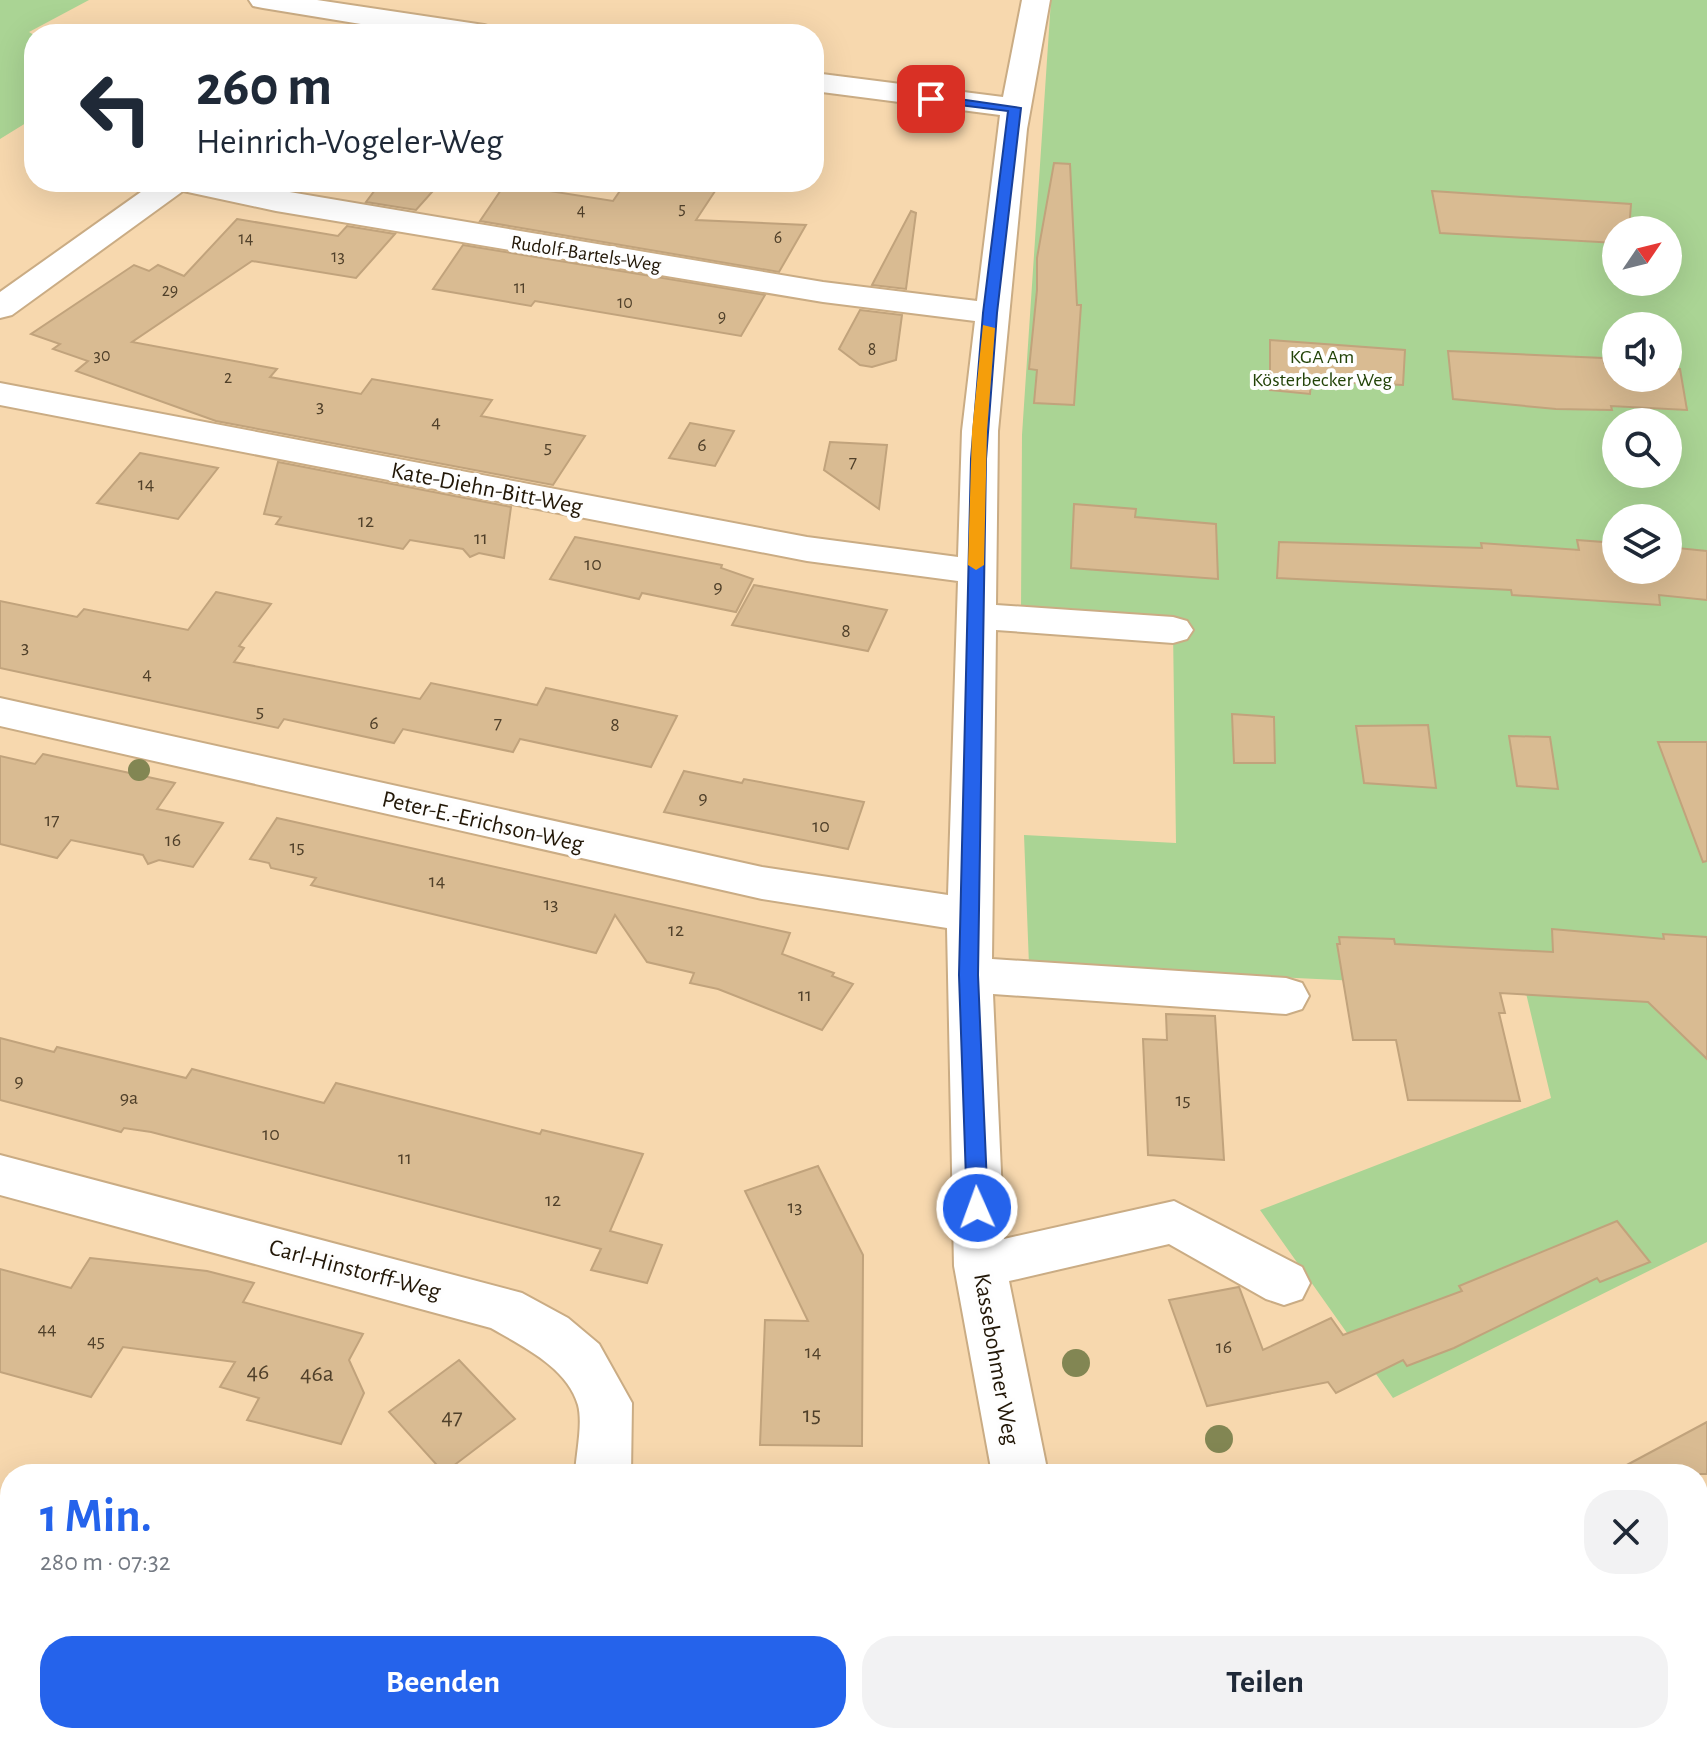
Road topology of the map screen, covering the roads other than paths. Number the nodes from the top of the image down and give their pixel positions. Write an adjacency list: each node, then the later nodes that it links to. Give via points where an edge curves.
1 (263, 0): 3 (street)
2 (1036, 0): 5 (street, Kassebohmer Weg)
3 (370, 24)
4 (824, 83): 5 (street)
5 (1015, 108): 9 (street, Kassebohmer Weg)
6 (161, 192): 8 (street)
7 (232, 192): 9 (street, Rudolf-Bartels-Weg, via 823,292)
8 (0, 308)
9 (990, 313): 11 (street, Kassebohmer Weg)
10 (0, 394): 11 (street, Kate-Diehn-Bitt-Weg, via 807,549)
11 (975, 571): 12 (street, Kassebohmer Weg)
12 (975, 616): 13 (street); 15 (street, Kassebohmer Weg)
13 (1173, 630)
14 (0, 712): 15 (street, Peter-E.-Erichson-Weg, via 762,883)
15 (969, 915): 16 (street, Kassebohmer Weg)
16 (969, 975): 17 (street); 19 (street, Kassebohmer Weg)
17 (1286, 996)
18 (0, 1175): 21 (street, Carl-Hinstorff-Weg, via 504,1309 549,1334 580,1360 605,1403)
19 (980, 1266): 20 (street, via 1174,1222); 22 (street, Kassebohmer Weg)
20 (1284, 1283)
21 (603, 1464)
22 (1018, 1464)

